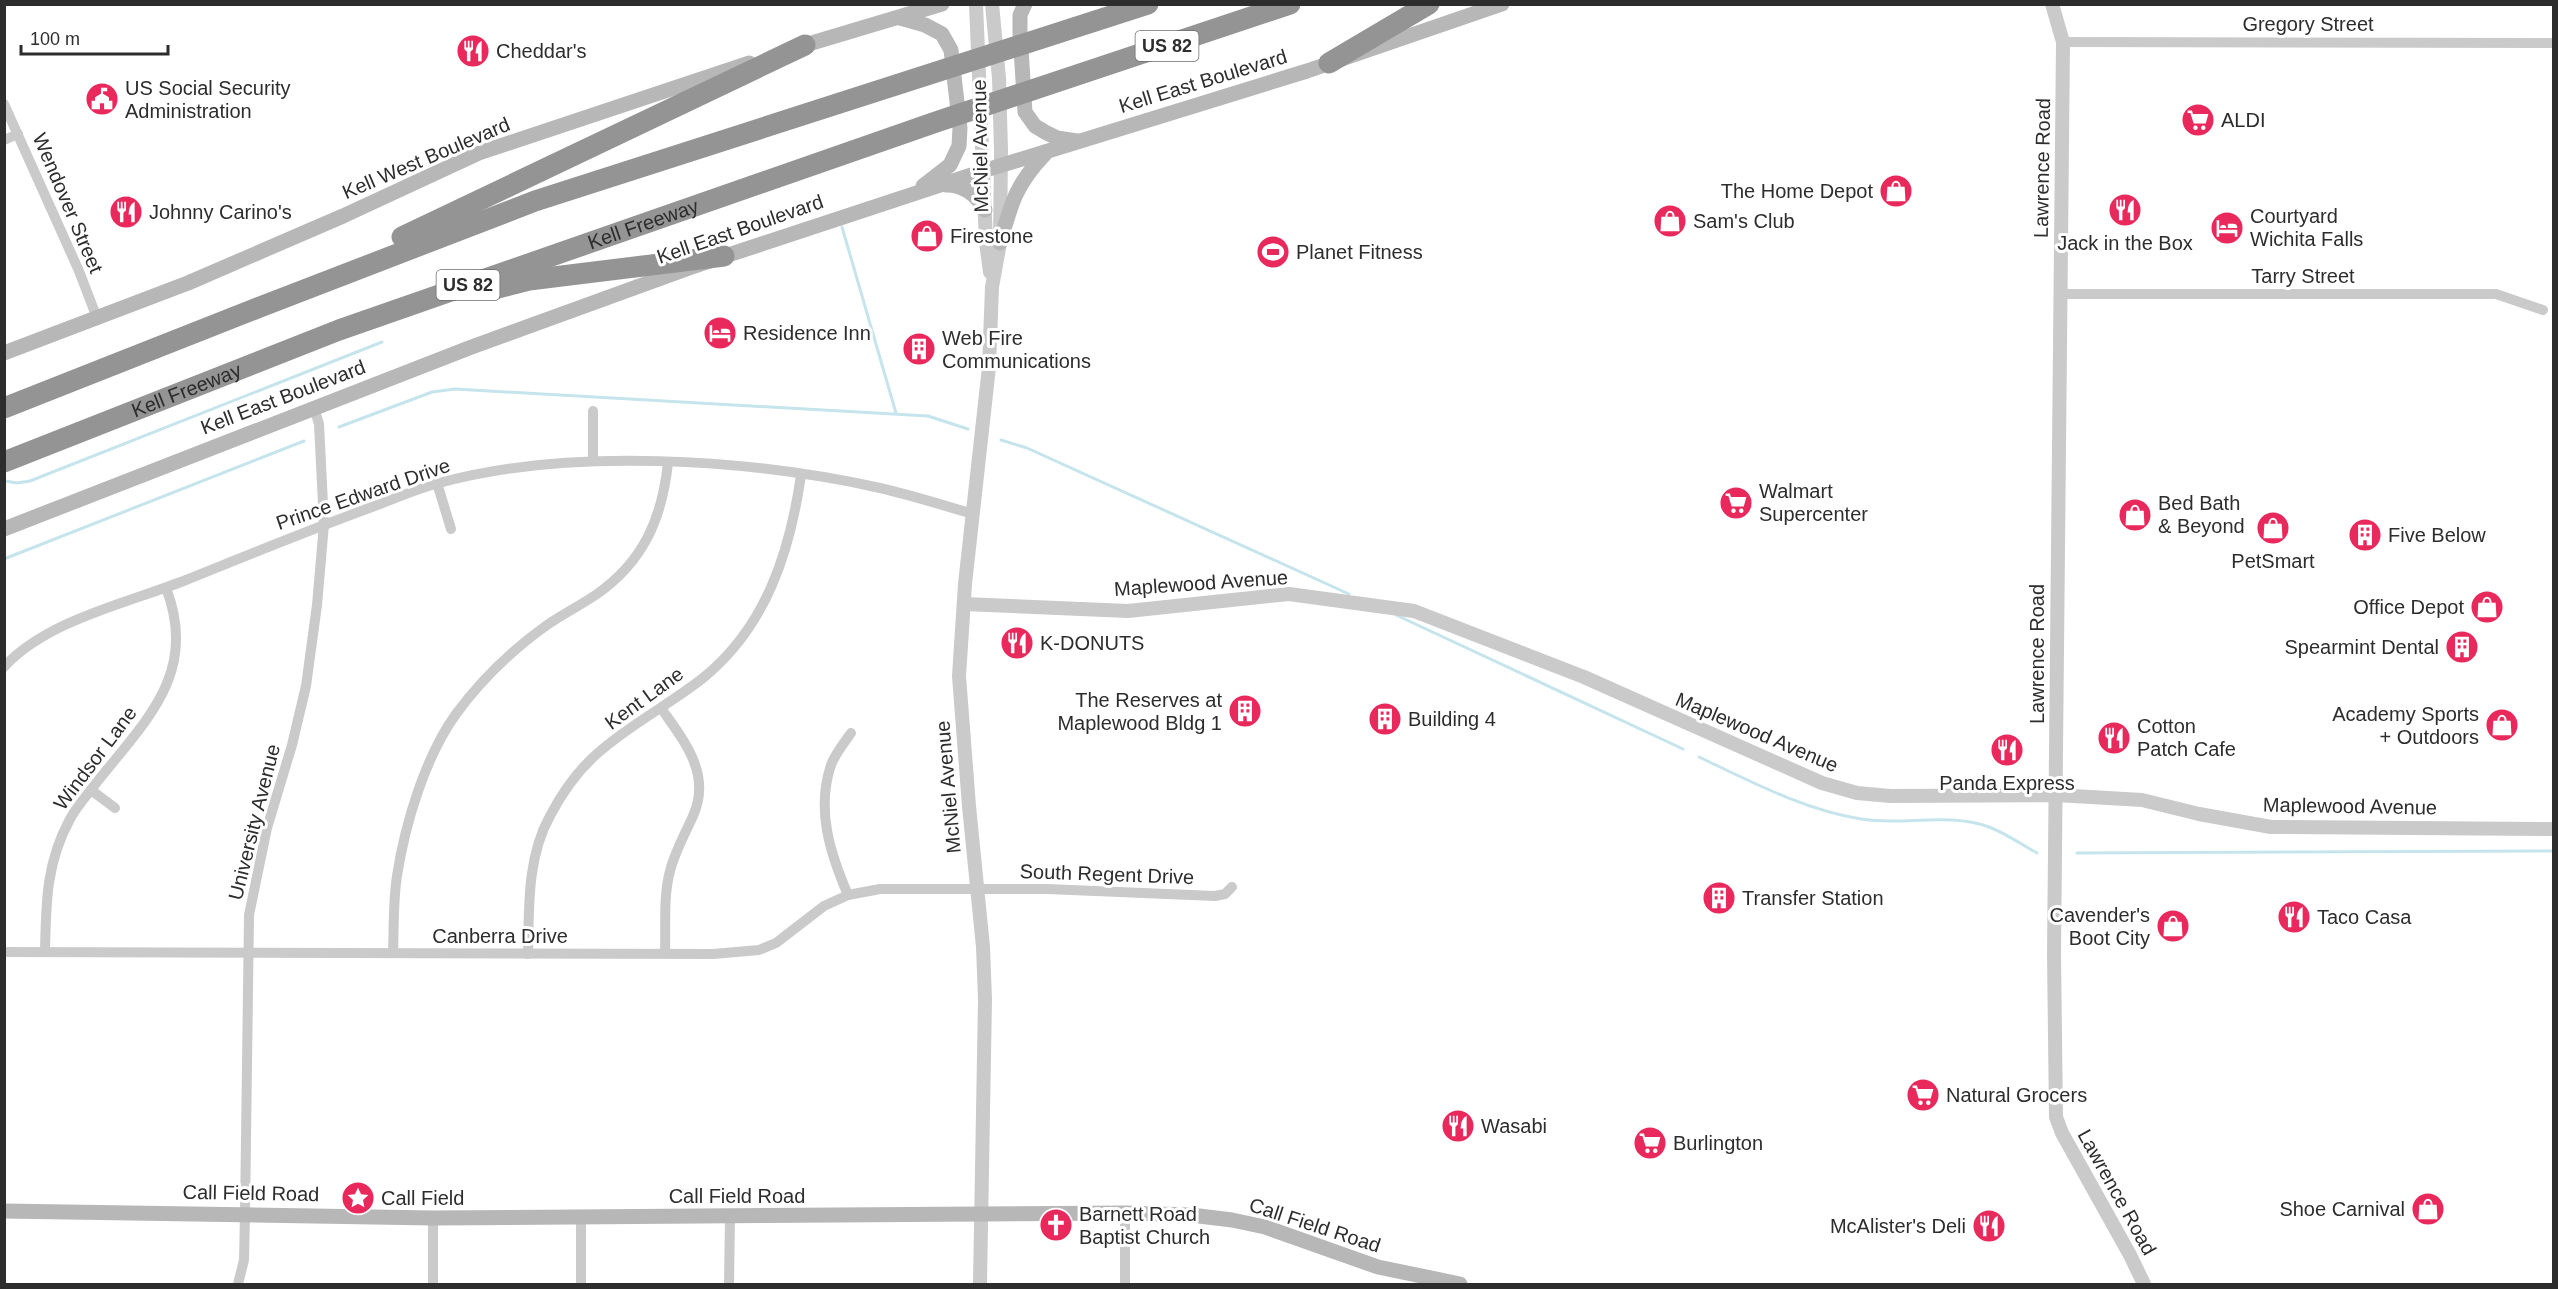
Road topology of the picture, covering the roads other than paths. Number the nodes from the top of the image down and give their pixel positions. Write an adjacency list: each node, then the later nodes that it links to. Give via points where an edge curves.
1 (976, 4): 21 (street, McNiel Avenue)
2 (992, 4): 20 (street, McNiel Avenue)
3 (1024, 4): 18 (main road, via 1020,33 1025,112 1045,132)
4 (1148, 4): 29 (highway, US 82, via 535,201)
5 (1290, 4): 33 (highway, Kell Freeway / US 82, via 936,122)
6 (1429, 4): 14 (highway)
7 (1502, 4): 14 (main road, Kell East Boulevard)
8 (2052, 4): 11 (street, Lawrence Road)
9 (937, 5): 10 (main road, Kell West Boulevard)
10 (899, 17): 13 (main road, Kell West Boulevard); 23 (main road, via 942,34 951,50 960,128 959,146 950,165)
11 (2063, 42): 12 (street, Gregory Street); 28 (street, Lawrence Road)
12 (2553, 43)
13 (805, 45): 29 (highway, via 369,251); 32 (main road, Kell West Boulevard, via 479,153 188,283)
14 (1329, 63): 18 (main road, Kell East Boulevard)
15 (4, 104): 16 (street, Wendover Street)
16 (18, 134): 17 (street); 32 (street, Wendover Street)
17 (4, 140)
18 (1081, 141): 19 (main road, Kell East Boulevard)
19 (1048, 151): 20 (main road, Kell East Boulevard); 25 (main road, via 1026,173 1012,200)
20 (1001, 166): 21 (main road, Kell East Boulevard); 25 (street, McNiel Avenue)
21 (984, 171): 22 (main road, Kell East Boulevard); 24 (street, McNiel Avenue)
22 (937, 186): 23 (main road, Kell East Boulevard); 24 (main road, via 960,187 979,200)
23 (914, 194): 26 (main road, Kell East Boulevard)
24 (985, 210): 27 (street, McNiel Avenue)
25 (1000, 243): 27 (street, McNiel Avenue)
26 (724, 256): 33 (highway, via 529,280); 37 (main road, Kell East Boulevard)
27 (992, 287): 44 (street, McNiel Avenue, via 989,367)
28 (2060, 294): 31 (street, Tarry Street, via 2496,294); 54 (street, Lawrence Road)
29 (290, 295): 30 (highway, US 82)
30 (260, 306): 35 (highway, via 159,335); 36 (highway, US 82)
31 (2543, 310)
32 (97, 318): 34 (main road, Kell West Boulevard)
33 (339, 330): 40 (highway, Kell Freeway / US 82)
34 (4, 353)
35 (4, 394)
36 (4, 408)
37 (314, 408): 45 (street, University Avenue, via 319,424); 47 (main road, Kell East Boulevard)
38 (593, 411): 39 (street)
39 (593, 461): 41 (street, Prince Edward Drive); 43 (street, Prince Edward Drive, via 523,466)
40 (4, 462)
41 (668, 463): 42 (street, Prince Edward Drive); 62 (street, via 657,522 622,575 515,649 456,715 437,747 413,808 397,877)
42 (801, 475): 44 (street, Prince Edward Drive, via 879,488); 51 (street, Kent Lane, via 784,555 764,604 731,652)
43 (437, 483): 45 (street, Prince Edward Drive); 46 (street)
44 (973, 514): 49 (street, McNiel Avenue)
45 (324, 524): 48 (street, Prince Edward Drive); 64 (street, University Avenue, via 306,686 267,828 249,915)
46 (451, 529)
47 (4, 530)
48 (166, 588): 50 (street, Prince Edward Drive, via 52,630); 53 (street, Windsor Lane, via 177,631 174,669 158,705)
49 (964, 604): 54 (street, Maplewood Avenue, via 1128,611 1289,594 1414,611 1584,677 1822,783 1857,793 1890,796); 58 (street, McNiel Avenue, via 960,701)
50 (4, 668)
51 (661, 708): 63 (street, via 689,748 699,771 695,813 670,871); 65 (street, Kent Lane, via 599,752 575,777 549,818 534,856)
52 (850, 733): 59 (street, via 832,764 824,802 831,855)
53 (91, 789): 55 (street); 61 (street, Windsor Lane, via 71,817 53,854 46,891)
54 (2056, 795): 56 (street, Maplewood Avenue, via 2142,800 2271,827); 80 (street, Lawrence Road, via 2056,1117)
55 (115, 808)
56 (2553, 829)
57 (1232, 887): 58 (street, South Regent Drive, via 1215,896)
58 (978, 889): 59 (street, Canberra Drive, via 879,889); 69 (street, McNiel Avenue, via 985,999)
59 (848, 895): 63 (street, Canberra Drive, via 824,906 776,943 759,950)
60 (4, 952): 61 (street, Canberra Drive)
61 (45, 952): 64 (street, Canberra Drive)
62 (393, 953): 64 (street, Canberra Drive); 65 (street, Canberra Drive)
63 (665, 953): 65 (street, Canberra Drive)
64 (247, 954): 67 (street, University Avenue)
65 (528, 954)
66 (4, 1211): 67 (main road, Call Field Road)
67 (245, 1214): 72 (main road, Call Field Road); 73 (street, University Avenue, via 244,1260)
68 (1125, 1214): 69 (main road, Call Field Road); 78 (street); 79 (main road, Call Field Road, via 1232,1220 1265,1227 1378,1268)
69 (980, 1215): 71 (main road, Call Field Road); 77 (street, McNiel Avenue)
70 (581, 1217): 71 (main road, Call Field Road); 72 (main road, Call Field Road); 75 (street)
71 (729, 1217): 76 (street)
72 (433, 1218): 74 (street)
73 (238, 1284)
74 (433, 1284)
75 (581, 1284)
76 (729, 1284)
77 (980, 1284)
78 (1125, 1284)
79 (1460, 1284)
80 (2144, 1284)

